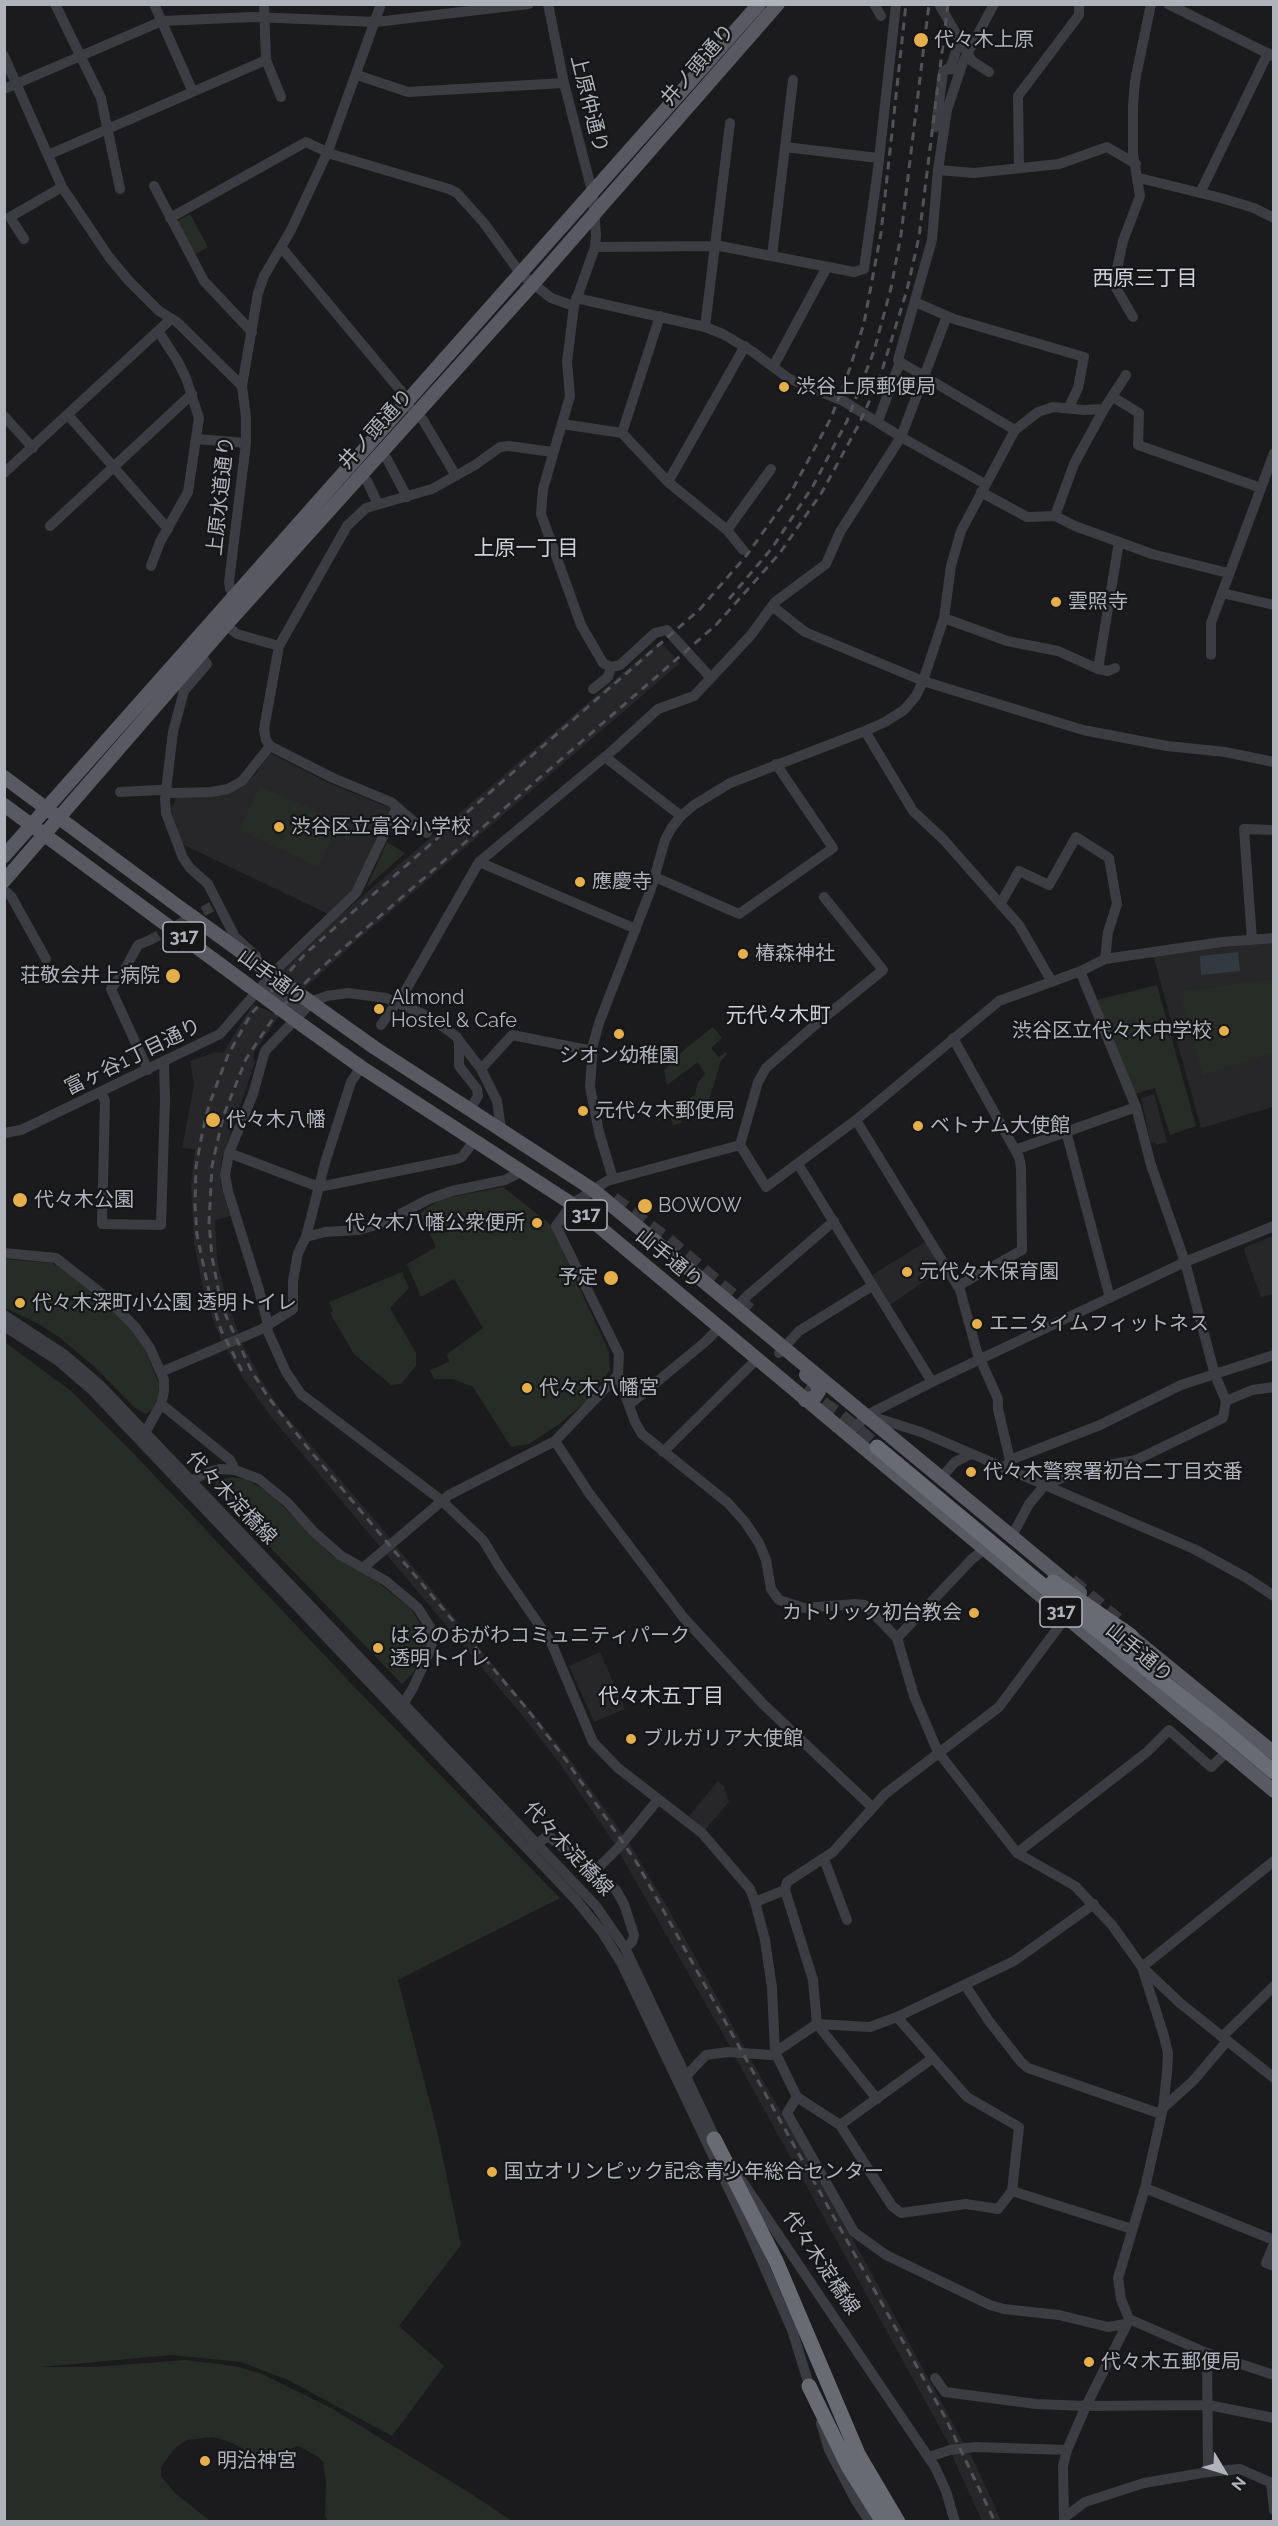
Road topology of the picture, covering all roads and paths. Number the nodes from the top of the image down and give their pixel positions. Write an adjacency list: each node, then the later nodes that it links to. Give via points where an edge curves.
1 (55, 4): 24 (street)
2 (154, 4): 18 (street)
3 (264, 4): 17 (street)
4 (381, 4): 19 (street, 上原水道通り)
5 (529, 4): 19 (street)
6 (548, 4): 31 (street, 上原仲通り)
7 (759, 4): 50 (main road, 井ノ頭通り)
8 (778, 4): 51 (main road, 井ノ頭通り)
9 (874, 4): 16 (street)
10 (896, 4): 41 (street)
11 (939, 4): 20 (street)
12 (994, 4): 21 (street)
13 (1079, 4): 43 (street, via 1079,15 1018,96)
14 (1150, 4): 42 (street, via 1134,98)
15 (1168, 4): 22 (street)
16 (881, 16)
17 (264, 18): 18 (street); 19 (street); 25 (street)
18 (162, 21): 24 (street); 33 (street)
19 (376, 22): 28 (street, 上原水道通り)
20 (960, 39): 21 (street); 26 (street)
21 (968, 52): 26 (street); 27 (street, via 972,61)
22 (1271, 54): 49 (street)
23 (4, 56): 30 (street)
24 (80, 56): 30 (street); 37 (street, via 101,98)
25 (266, 60): 33 (street); 34 (street)
26 (955, 70): 36 (street, via 942,72); 44 (street)
27 (989, 72)
28 (357, 75): 31 (street, via 408,92); 39 (street, 上原水道通り)
29 (793, 80): 38 (street)
30 (17, 83): 32 (street); 40 (street)
31 (564, 83): 50 (street, 上原仲通り)
32 (4, 89)
33 (192, 90): 37 (street)
34 (281, 97)
35 (730, 123): 57 (street)
36 (936, 127)
37 (106, 128): 40 (street); 48 (street)
38 (785, 147): 41 (street); 58 (street)
39 (328, 151): 52 (street, via 306,142); 55 (street, 上原水道通り); 60 (street, via 457,193)
40 (48, 155): 47 (street)
41 (878, 158): 59 (street, via 866,266 854,272)
42 (1136, 164): 43 (street, via 1107,147 1059,164); 45 (street)
43 (1019, 168): 44 (street, via 974,173)
44 (938, 170): 63 (street, via 932,240)
45 (1139, 178): 49 (street); 66 (street, via 1140,196 1115,278 1116,288)
46 (153, 186): 52 (street)
47 (62, 187): 54 (street, via 10,217); 67 (street, via 128,280)
48 (120, 189)
49 (1200, 193): 53 (street, via 1254,208)
50 (592, 195): 51 (street, 上原仲通り); 60 (main road, 井ノ頭通り)
51 (595, 213): 56 (street, 上原仲通り); 61 (main road, 井ノ頭通り)
52 (170, 218): 70 (street, via 204,281)
53 (1274, 218)
54 (24, 239)
55 (281, 247): 70 (street, 上原水道通り, via 258,293); 80 (street)
56 (595, 247): 57 (street); 62 (street)
57 (716, 247): 58 (street); 68 (street)
58 (772, 256): 59 (street)
59 (827, 267): 73 (street)
60 (521, 274): 61 (street); 80 (main road, 井ノ頭通り)
61 (533, 284): 62 (street, via 551,298); 80 (main road, 井ノ頭通り)
62 (575, 302): 64 (street); 85 (street, via 567,362 570,396)
63 (915, 302): 65 (street); 72 (street)
64 (660, 316): 68 (street); 87 (street)
65 (947, 316): 74 (street); 79 (street, via 1083,357 1078,388)
66 (1133, 317)
67 (171, 319): 69 (street); 76 (street)
68 (705, 327): 71 (street)
69 (158, 331): 77 (street); 82 (street)
70 (252, 332): 76 (street, 上原水道通り)
71 (745, 346): 73 (street); 100 (street)
72 (900, 362): 74 (street); 84 (street)
73 (773, 367): 84 (street)
74 (924, 375): 86 (street); 88 (street)
75 (1126, 375): 78 (street)
76 (242, 386): 90 (street, 上原水道通り)
77 (192, 394): 89 (street, via 199,418); 95 (street)
78 (1113, 397): 81 (street); 102 (street, via 1139,413 1138,445)
79 (1069, 407): 81 (street); 86 (street, via 1038,412)
80 (411, 408): 92 (main road, 井ノ頭通り); 99 (street, via 423,420); 114 (main road, 井ノ頭通り)
81 (1104, 409): 105 (street, via 1074,464)
82 (68, 415): 91 (street); 95 (street)
83 (4, 417): 91 (street)
84 (878, 421): 88 (street)
85 (562, 424): 87 (street); 93 (street)
86 (1015, 430): 101 (street)
87 (622, 433): 100 (street)
88 (901, 437): 101 (street); 116 (street, via 840,532 826,564)
89 (197, 440): 90 (street); 107 (street, via 188,492)
90 (246, 443): 114 (street, 上原水道通り, via 229,582 230,589)
91 (33, 448): 97 (street)
92 (380, 452): 98 (main road, 井ノ頭通り); 103 (street)
93 (552, 452): 99 (street, via 500,447); 122 (street, via 541,514 581,625 603,663)
94 (1274, 453): 102 (street)
95 (113, 467): 106 (street); 107 (street)
96 (771, 469): 108 (street)
97 (4, 473)
98 (360, 475): 104 (street); 114 (main road, 井ノ頭通り)
99 (456, 476): 103 (street)
100 (668, 482): 108 (street)
101 (983, 488): 105 (street, via 1026,517); 117 (street, via 961,531 951,566)
102 (1261, 488): 112 (street)
103 (407, 497): 104 (street)
104 (378, 504): 119 (street, via 366,508 347,526)
105 (1054, 516): 109 (street)
106 (50, 526)
107 (168, 529): 111 (street)
108 (727, 530): 110 (street)
109 (1119, 542): 112 (street); 124 (street)
110 (743, 550)
111 (151, 566)
112 (1228, 573): 113 (street)
113 (1221, 593): 115 (street); 121 (street, via 1211,623)
114 (241, 600): 118 (main road, 井ノ頭通り); 138 (main road, 井ノ頭通り)
115 (1274, 605)
116 (772, 606): 125 (street); 126 (street, via 805,632)
117 (944, 618): 124 (street, via 1007,641 1058,651); 126 (street)
118 (226, 625): 119 (street, via 237,634); 120 (main road, 井ノ頭通り)
119 (279, 646): 129 (street, via 264,729)
120 (201, 655): 134 (street, via 207,664 184,691 173,732); 140 (main road, 井ノ頭通り)
121 (1211, 655)
122 (611, 667): 125 (street, via 620,665 654,633 668,630); 127 (street, via 608,677)
123 (1115, 668): 124 (street)
124 (1098, 669)
125 (711, 678): 130 (street, via 694,696 658,709)
126 (923, 681): 128 (street, via 904,710); 131 (street, via 1083,730)
127 (593, 689)
128 (865, 731): 132 (street); 154 (street, via 913,810)
129 (270, 746): 134 (street, via 242,781 228,789); 137 (street)
130 (605, 757): 139 (street); 147 (street)
131 (1274, 762)
132 (776, 764): 139 (street, via 730,783); 148 (street, via 833,848 739,914)
133 (4, 777): 138 (main road, 山手通り / 317)
134 (167, 791): 135 (street); 164 (street, via 166,813 183,858 208,884 235,937)
135 (120, 792)
136 (4, 805): 141 (main road, 山手通り / 317)
137 (397, 807): 143 (street); 164 (street, 富ヶ谷1丁目通り, via 356,893)
138 (47, 808): 140 (main road, 山手通り / 317); 141 (main road, 井ノ頭通り)
139 (681, 816): 148 (street, via 665,840)
140 (60, 817): 144 (main road, 井ノ頭通り); 145 (main road, 山手通り / 317)
141 (32, 825): 144 (main road, 山手通り / 317); 146 (main road, 井ノ頭通り)
142 (1274, 830): 159 (street, via 1244,829)
143 (427, 833)
144 (45, 835): 149 (main road, 井ノ頭通り); 151 (main road, 山手通り / 317)
145 (98, 846): 153 (main road, via 90,849 88,857 126,886); 155 (main road, 山手通り / 317, via 160,891)
146 (4, 856)
147 (479, 862): 156 (street); 167 (street)
148 (654, 877): 156 (street)
149 (4, 881): 151 (main road, via 45,847 99,884)
150 (4, 890): 161 (street)
151 (120, 890): 153 (main road, 山手通り / 317)
152 (824, 897): 185 (street, via 883,970 766,1068 758,1082)
153 (134, 900): 160 (main road, 山手通り / 317)
154 (1001, 903): 162 (street, via 1019,871 1049,885 1076,837 1109,858 1117,904); 165 (street, via 1019,925)
155 (184, 914): 160 (main road, via 214,940); 179 (main road, 山手通り / 317, bridge, via 375,1048)
156 (636, 929): 172 (street, via 599,1023)
157 (1274, 938): 159 (street)
158 (150, 939): 175 (street, via 138,945 111,989)
159 (1252, 939): 162 (street)
160 (211, 951): 166 (main road, 山手通り / 317)
161 (46, 959)
162 (1105, 959): 163 (street)
163 (1080, 971): 165 (street); 178 (street)
164 (274, 972): 166 (street, 富ヶ谷1丁目通り)
165 (1052, 982): 171 (street, via 999,1001)
166 (254, 987): 168 (street); 173 (street, 富ヶ谷1丁目通り, via 220,1034); 174 (main road, 山手通り / 317, bridge)
167 (397, 1002): 168 (street, via 362,993 337,993 314,1000); 169 (street); 170 (street, via 428,1016)
168 (302, 1010): 187 (street, via 265,1051)
169 (381, 1025)
170 (457, 1037): 176 (street); 179 (street, via 459,1066 478,1092)
171 (953, 1038): 180 (street); 186 (street)
172 (593, 1051): 176 (street, via 512,1035); 190 (street, via 590,1087)
173 (164, 1063): 175 (street, 富ヶ谷1丁目通り); 177 (street, via 161,1225 102,1224 105,1101)
174 (361, 1067): 184 (main road, 山手通り / 317); 191 (street, via 351,1082)
175 (148, 1070): 177 (street, 富ヶ谷1丁目通り)
176 (481, 1070): 181 (street, via 497,1101)
177 (101, 1092): 183 (street, 富ヶ谷1丁目通り, via 21,1130)
178 (1136, 1107): 182 (street); 199 (street, via 1150,1165)
179 (470, 1109): 181 (main road, 山手通り / 317)
180 (856, 1120): 188 (street); 201 (street)
181 (501, 1129): 192 (main road, 山手通り / 317)
182 (1066, 1131): 186 (street); 203 (street)
183 (4, 1134)
184 (474, 1141): 189 (main road, 山手通り / 317); 191 (street, via 457,1159)
185 (740, 1144): 188 (street, via 766,1187); 190 (street)
186 (1015, 1150): 201 (street, via 1021,1161 1022,1250)
187 (229, 1153): 191 (street); 207 (street, via 225,1175 228,1191)
188 (798, 1164): 195 (street)
189 (522, 1171): 193 (main road, 山手通り / 317); 197 (street, via 505,1180 429,1199 383,1223)
190 (613, 1179): 192 (street)
191 (319, 1188): 197 (street)
192 (592, 1189): 193 (street); 194 (main road, 山手通り / 317)
193 (572, 1204): 202 (main road, 山手通り / 317); 214 (street, via 556,1226 619,1354)
194 (632, 1221): 202 (main road, via 621,1223 618,1230 646,1254); 204 (main road, 山手通り / 317)
195 (834, 1221): 200 (street); 204 (street, via 747,1296)
196 (1274, 1226): 199 (street)
197 (306, 1237): 207 (street, via 295,1264 293,1309)
198 (4, 1252): 213 (street, via 56,1258 74,1270 136,1328)
199 (1185, 1262): 203 (street); 215 (street)
200 (872, 1286): 209 (street, via 799,1331); 216 (street)
201 (958, 1286): 212 (street)
202 (674, 1289): 208 (main road, 山手通り / 317)
203 (1110, 1298): 212 (street)
204 (742, 1313): 209 (main road, 山手通り / 317)
205 (4, 1315): 223 (street, 代々木淀橋線, via 43,1338 84,1370)
206 (4, 1326): 250 (street, 代々木淀橋線, via 57,1359 92,1390)
207 (267, 1326): 213 (street); 233 (street, via 286,1371 301,1394)
208 (720, 1327): 211 (main road, 山手通り / 317); 221 (street)
209 (781, 1350): 218 (main road, via 819,1387 815,1397); 222 (main road, 山手通り / 317)
210 (1274, 1355): 215 (street)
211 (757, 1359): 218 (main road, 山手通り / 317); 226 (street)
212 (980, 1359): 216 (street); 228 (street, via 998,1399)
213 (161, 1372): 220 (street, via 164,1392)
214 (618, 1375): 221 (street); 225 (street)
215 (1215, 1375): 219 (street); 228 (street, via 1181,1385)
216 (932, 1382): 222 (street)
217 (1274, 1387): 219 (street, via 1252,1390)
218 (804, 1400): 224 (main road, 山手通り / 317)
219 (1226, 1401): 232 (street, via 1223,1418 1136,1460 1080,1470)
220 (160, 1404): 223 (street); 229 (street, via 230,1460)
221 (629, 1405): 226 (street, via 642,1434)
222 (867, 1415): 224 (street); 227 (street, via 906,1426); 230 (main road, 山手通り / 317)
223 (145, 1433): 231 (street, 代々木淀橋線)
224 (848, 1435): 235 (main road, 山手通り / 317)
225 (555, 1441): 233 (street); 248 (street, via 589,1493 683,1617 763,1704)
226 (663, 1452): 240 (street, via 728,1503 745,1522 759,1543 771,1589 779,1600 804,1608 864,1605)
227 (971, 1454): 228 (street); 230 (street, via 956,1462)
228 (1008, 1464): 232 (street)
229 (235, 1470): 231 (street, via 208,1472); 236 (street, via 267,1485 340,1555)
230 (941, 1478): 234 (main road, 山手通り / 317)
231 (190, 1480): 241 (street, 代々木淀橋線)
232 (1044, 1486): 234 (street); 237 (street, via 1194,1549)
233 (441, 1500): 236 (street); 247 (street, via 483,1540 551,1642 593,1742)
234 (1012, 1536): 239 (main road, 山手通り / 317)
235 (985, 1549): 238 (main road, 山手通り / 317); 240 (street)
236 (364, 1567): 241 (street, via 405,1594 430,1627 431,1648)
237 (1274, 1596)
238 (1066, 1617): 242 (street, via 999,1707); 243 (main road, 山手通り / 317)
239 (1131, 1636): 244 (main road, 山手通り / 317); 245 (highway, via 1042,1574 880,1443 1071,1609)
240 (897, 1638): 242 (street, via 914,1696)
241 (403, 1704): 249 (street, 代々木淀橋線)
242 (938, 1752): 248 (street); 251 (street)
243 (1227, 1752): 246 (main road, 山手通り / 317); 251 (street, via 1211,1767 1169,1730 1147,1752)
244 (1274, 1753)
245 (1274, 1772)
246 (1274, 1791)
247 (657, 1800): 254 (street); 256 (street, via 702,1833 750,1890)
248 (872, 1807): 252 (street)
249 (538, 1842): 250 (street); 254 (street, via 551,1838); 259 (street, 代々木淀橋線, via 596,1905)
250 (529, 1851): 284 (street, 代々木淀橋線, via 588,1914 622,1964 779,2300)
251 (1017, 1853): 257 (street, via 1075,1886)
252 (824, 1859): 255 (street, via 787,1882); 258 (street)
253 (1274, 1861): 260 (street)
254 (594, 1872): 259 (street, via 616,1890 624,1905 634,1935)
255 (785, 1890): 256 (street); 264 (street, via 813,1980)
256 (755, 1902): 266 (street, via 772,1988)
257 (1094, 1904): 260 (street); 261 (street, via 1014,1961)
258 (847, 1920)
259 (625, 1948): 268 (street, 代々木淀橋線)
260 (1142, 1968): 265 (street); 272 (street, via 1168,2053)
261 (964, 1985): 263 (street); 272 (street, via 1028,2068)
262 (1274, 1986): 265 (street)
263 (897, 2017): 264 (street, via 870,2027); 267 (street)
264 (817, 2024): 266 (street); 271 (street)
265 (1224, 2039): 269 (street); 272 (street, via 1193,2081)
266 (775, 2052): 268 (street, via 706,2055); 270 (street)
267 (933, 2058): 271 (street); 276 (street, via 967,2097 1019,2127)
268 (686, 2076): 274 (street, 代々木淀橋線)
269 (1274, 2078)
270 (797, 2097): 273 (street); 280 (street, via 787,2113 798,2133 854,2232 886,2255 990,2305 1108,2326)
271 (877, 2098): 273 (street)
272 (1162, 2111): 275 (street)
273 (840, 2125): 276 (street, via 892,2206 901,2213 966,2204 998,2209)
274 (714, 2139): 289 (street, 代々木淀橋線); 296 (highway, via 776,2261 858,2454)
275 (1145, 2188): 277 (street); 278 (street)
276 (1012, 2191): 277 (street)
277 (1132, 2229): 280 (street, via 1118,2278)
278 (1274, 2242): 279 (street, via 1266,2263)
279 (1274, 2266)
280 (1128, 2322): 281 (street); 286 (street)
281 (1207, 2353): 282 (street); 285 (street)
282 (1274, 2375)
283 (935, 2378): 286 (street, via 945,2392)
284 (809, 2386): 294 (street, 代々木淀橋線, via 829,2450); 295 (highway, via 848,2466)
285 (1208, 2405): 286 (street); 287 (street); 290 (street)
286 (1086, 2406): 288 (street)
287 (1274, 2418)
288 (1067, 2450): 289 (street, via 976,2447); 293 (street, via 1063,2466)
289 (929, 2457): 297 (street, 代々木淀橋線, via 944,2485)
290 (1208, 2472): 291 (street, via 1240,2469); 293 (street, via 1144,2483 1085,2502)
291 (1272, 2483): 292 (street)
292 (1274, 2510)
293 (1065, 2519)
294 (870, 2522)
295 (883, 2522)
296 (898, 2522)
297 (955, 2522)

